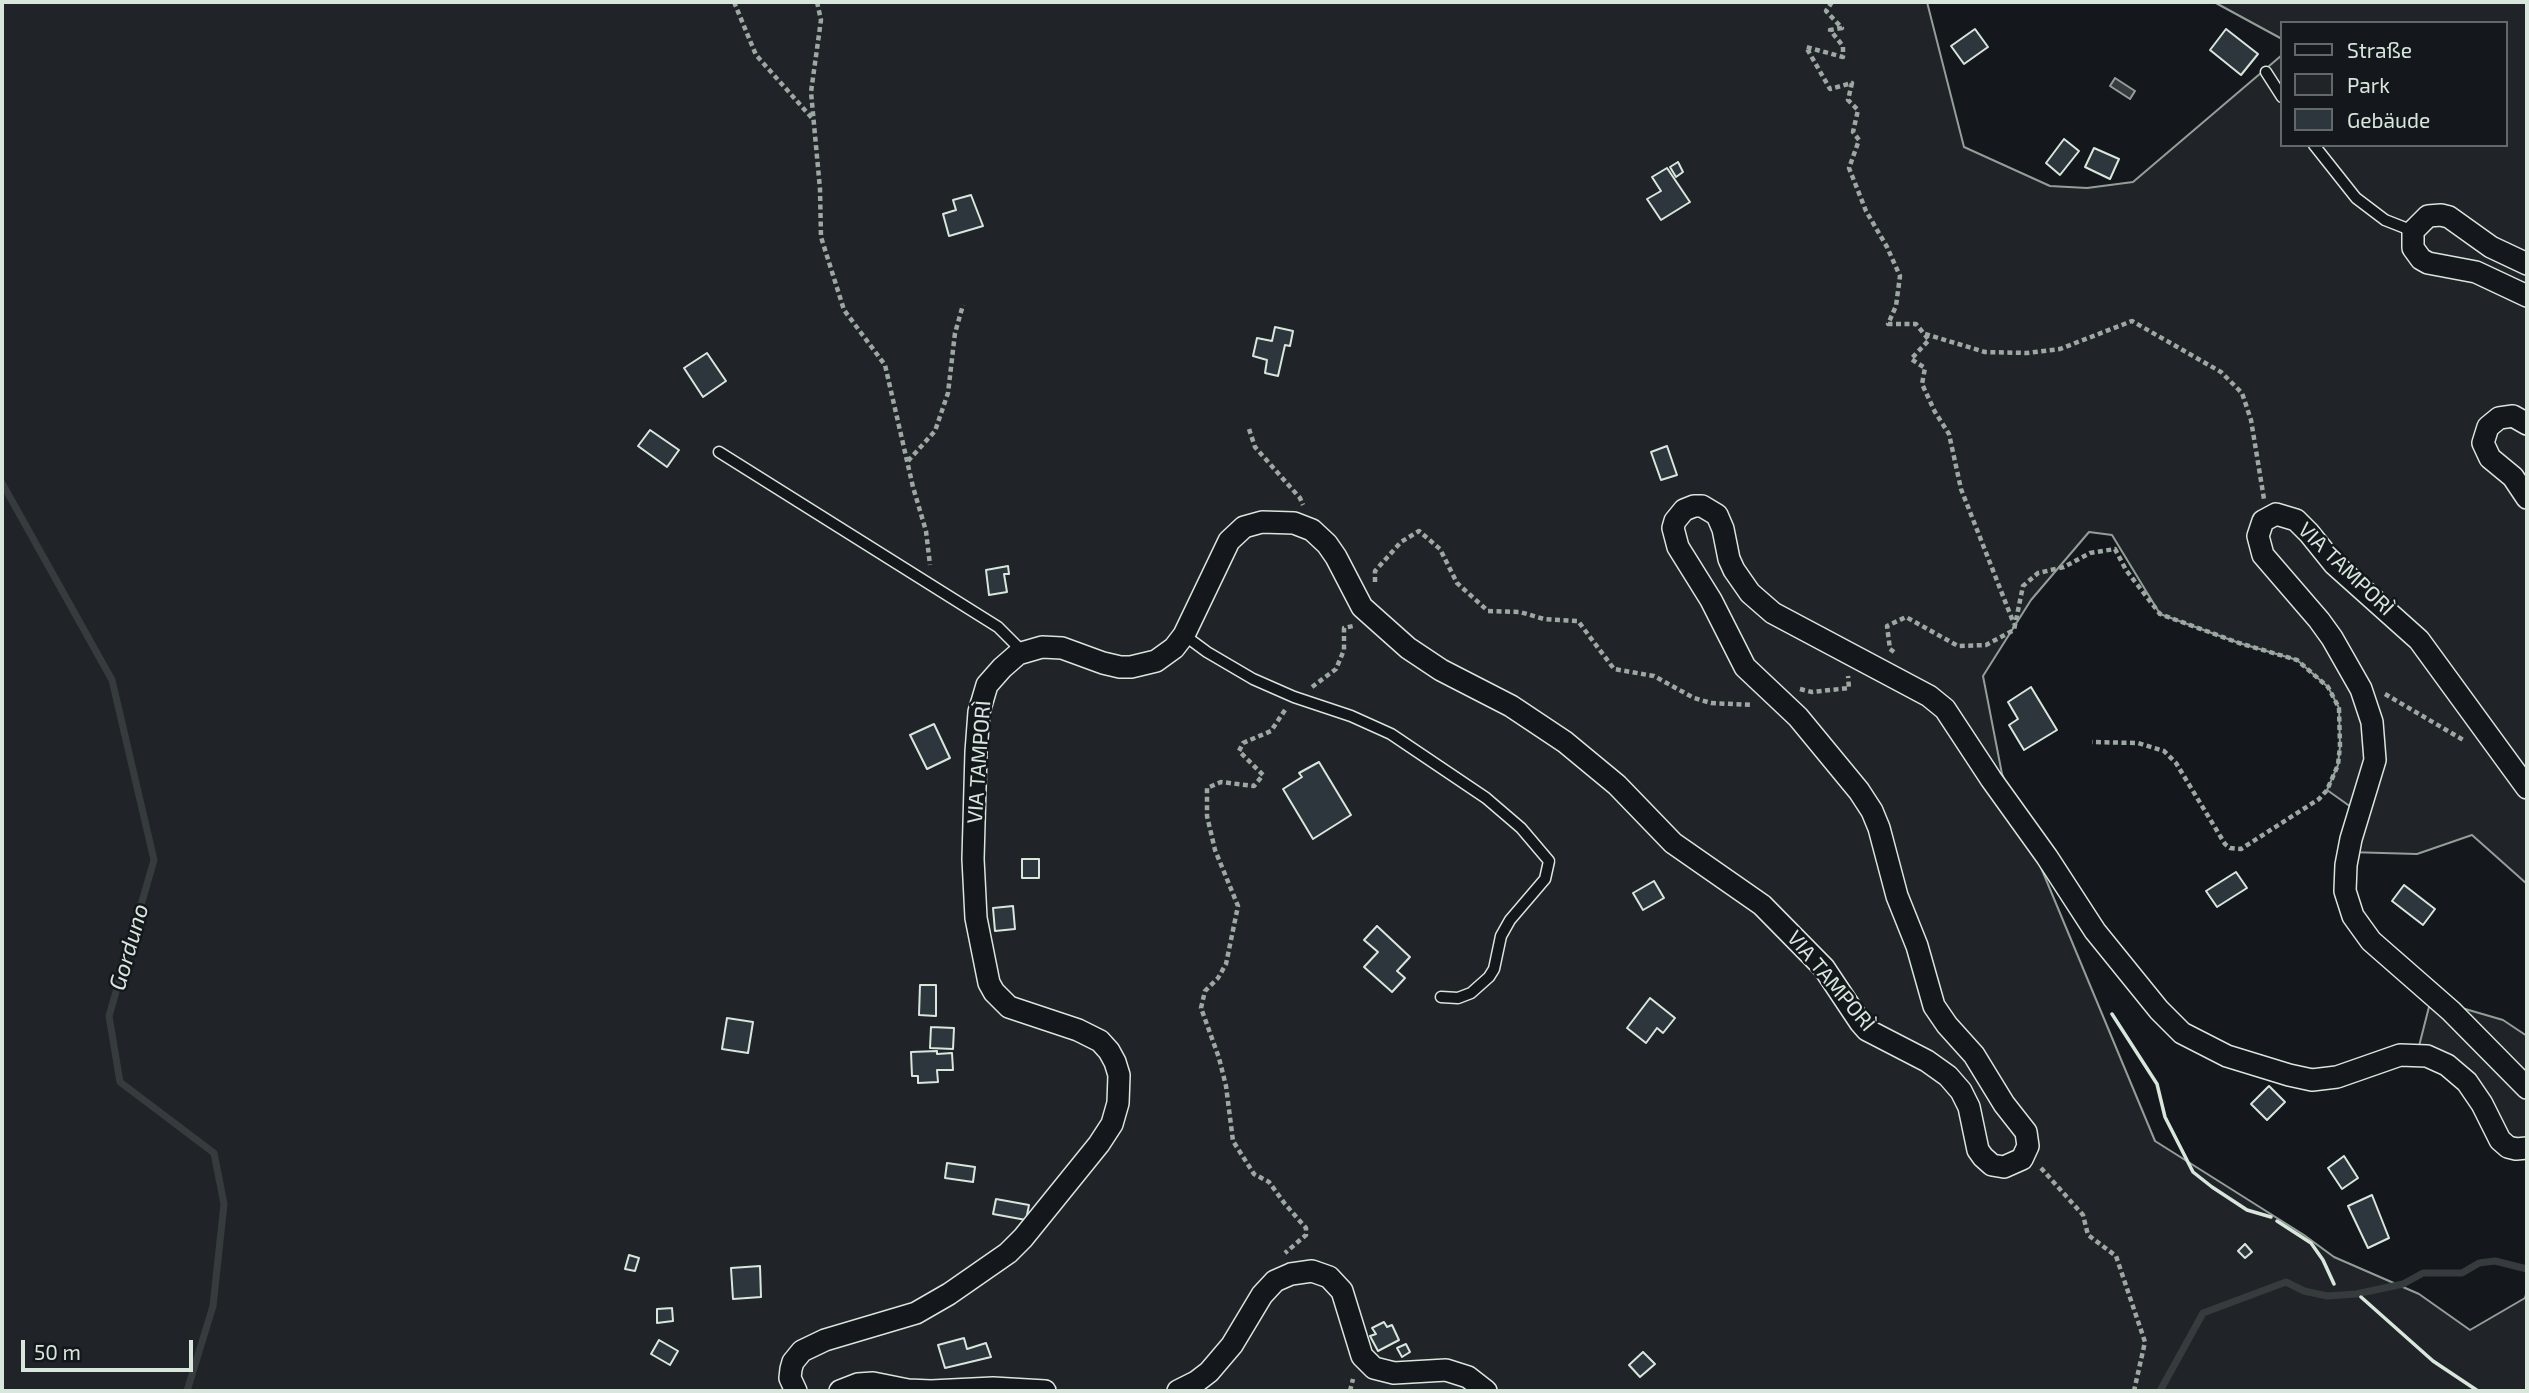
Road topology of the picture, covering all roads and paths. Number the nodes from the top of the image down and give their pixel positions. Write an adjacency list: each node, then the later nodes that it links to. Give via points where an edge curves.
1 (734, 2): 6 (path, via 756,55)
2 (817, 2): 6 (path, via 821,20 811,92)
3 (1832, 2): 12 (path, via 1826,11 1842,28 1830,30 1843,46 1843,57 1806,47 1830,89 1852,83 1848,100 1858,110 1853,132 1859,140 1849,167 1900,276 1888,324 1916,324)
4 (2266, 72): 5 (lane)
5 (2280, 94)
6 (813, 119): 16 (path, via 821,237 844,310 885,365)
7 (2316, 147): 8 (lane, via 2356,198 2385,220)
8 (2413, 231): 9 (street, via 2428,216 2449,217 2491,247); 10 (street, via 2413,248 2428,263 2476,272)
9 (2527, 264)
10 (2527, 296)
11 (963, 305): 16 (path, via 948,393 935,430)
12 (1924, 334): 18 (path, via 1984,352 2027,352 2060,349 2132,321 2221,372 2242,393); 22 (path, via 1929,340 1911,359 1925,368 1922,384 1949,434 1961,489)
13 (2527, 424): 17 (street, via 2513,416 2499,418 2488,427 2483,443 2490,458 2513,477)
14 (1249, 429): 19 (path, via 1255,447 1300,498 1310,521)
15 (719, 452): 20 (lane)
16 (907, 462): 20 (path, via 926,531)
17 (2527, 498)
18 (2268, 517): 28 (street, VIA TAMPORÌ, via 2258,536 2263,555 2319,620); 31 (street, VIA TAMPORÌ, via 2286,515 2296,520 2334,564 2419,640)
19 (1308, 528): 21 (street, VIA TAMPORÌ, via 1327,544); 23 (street, via 1273,521 1238,531 1224,549)
20 (932, 586): 25 (lane, via 998,628)
21 (1370, 615): 29 (path, via 1344,628 1344,650 1336,669); 30 (path, via 1375,571 1401,542 1419,531 1440,549 1457,583 1488,611 1578,621 1615,668 1654,676 1694,698 1754,705); 37 (street, VIA TAMPORÌ, via 1425,660 1511,706 1565,742 1680,848 1779,920 1824,968 1867,1030 1927,1060 1956,1085 1969,1107 1978,1150 1987,1162 2011,1166)
22 (2015, 625): 26 (path, via 2014,630 1986,645 1958,646 1906,617 1887,626 1890,649); 32 (path, via 2023,586 2038,573 2115,550 2160,614 2297,660 2329,687 2339,708 2338,765 2327,790 2241,849 2225,844 2164,751 2138,743)
23 (1184, 635): 25 (street, via 1156,661 1131,667 1103,663 1062,648); 29 (lane, via 1230,667)
24 (1840, 649): 27 (path, via 1839,663 1849,677 1849,688 1812,692); 27 (street, via 1761,604 1734,570 1717,515 1693,506 1679,514 1673,528 1678,547 1745,667); 36 (street, via 1945,709 2095,931 2182,1033 2239,1060 2312,1080 2337,1077 2400,1055 2427,1056 2467,1082 2500,1140 2508,1147)
25 (1023, 652): 39 (street, VIA TAMPORÌ, via 987,685 979,712 973,859 979,943 989,983 1000,1000 1091,1035 1109,1051 1119,1075 1115,1115 1099,1144 1008,1253 916,1313 802,1351 791,1369)
26 (1900, 656)
27 (1760, 683): 30 (street)
28 (2361, 689): 31 (path, via 2376,689 2467,742); 35 (street, VIA TAMPORÌ, via 2375,750 2348,852 2347,902 2371,941 2451,1011)
29 (1294, 697): 34 (lane, via 1391,734 1486,798 1521,828 1549,861 1545,879 1501,936 1489,977 1471,993); 38 (path, via 1271,731 1243,743 1239,751 1263,775 1254,786 1221,782 1207,788 1214,850 1238,906 1226,964 1205,991 1201,1008 1221,1068 1233,1140 1254,1174 1269,1182 1306,1228 1306,1235 1275,1267)
30 (1778, 698): 37 (street, via 1821,743 1872,811 1934,1006 2023,1127 2028,1139)
31 (2492, 737): 33 (street, VIA TAMPORÌ)
32 (2092, 742)
33 (2527, 788)
34 (1441, 997)
35 (2527, 1088)
36 (2527, 1148)
37 (2025, 1153): 45 (path, via 2083,1215 2088,1235 2116,1256 2145,1342)
38 (1282, 1277): 43 (street, via 1262,1295 1233,1345 1209,1372); 44 (street, via 1312,1271 1336,1283 1362,1356 1374,1368 1394,1373 1446,1370 1468,1377)
39 (796, 1391)
40 (840, 1391): 41 (street, via 873,1383)
41 (931, 1391): 42 (street)
42 (1045, 1391)
43 (1178, 1391)
44 (1486, 1391)
45 (2134, 1391)

